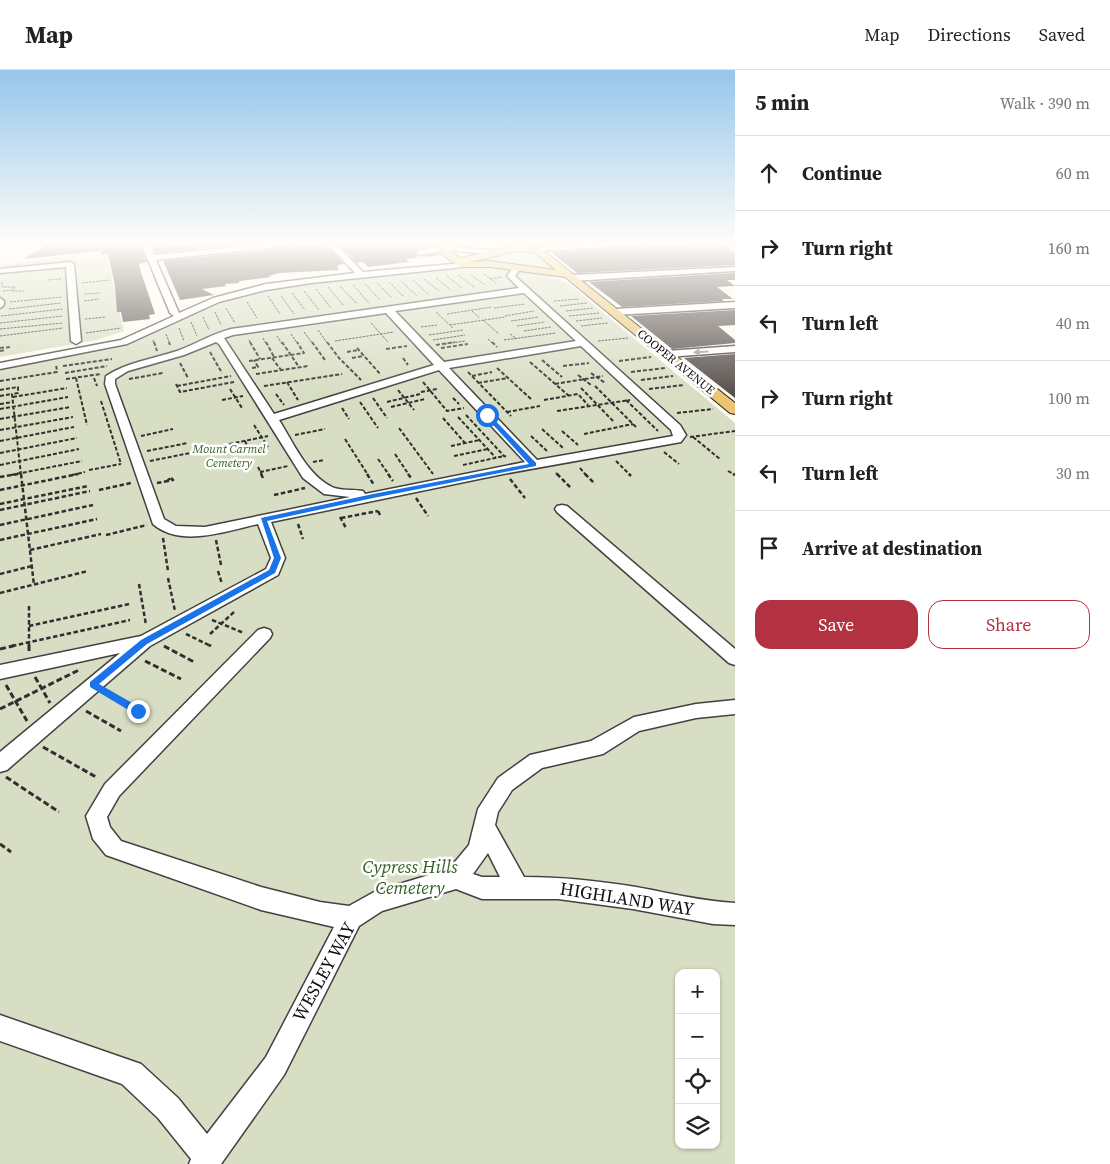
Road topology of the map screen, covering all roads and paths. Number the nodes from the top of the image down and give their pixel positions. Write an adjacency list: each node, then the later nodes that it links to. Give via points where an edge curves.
1 (73, 294): 47 (street)
2 (98, 294): 47 (path)
3 (166, 294): 48 (street)
4 (227, 294): 48 (street)
5 (239, 294): 106 (street, via 216,300 124,342)
6 (267, 294): 52 (path)
7 (292, 294): 52 (path)
8 (306, 294): 49 (path)
9 (320, 294): 46 (path)
10 (333, 294): 40 (path)
11 (347, 294): 38 (path)
12 (360, 294): 37 (path)
13 (377, 294): 35 (path)
14 (384, 294): 35 (path)
15 (412, 294): 31 (path)
16 (419, 294): 31 (path)
17 (423, 294): 31 (path)
18 (428, 294): 31 (path)
19 (461, 294): 27 (path)
20 (463, 294): 27 (path)
21 (497, 294): 27 (street)
22 (531, 294): 43 (street)
23 (589, 294): 44 (main road, COOPER AVENUE)
24 (280, 295): 52 (path)
25 (243, 296): 57 (path)
26 (585, 298): 43 (path)
27 (468, 299): 31 (street)
28 (223, 302): 62 (path)
29 (590, 303): 43 (path)
30 (3, 304): 47 (path); 47 (path)
31 (431, 304): 35 (street); 54 (path)
32 (735, 305): 44 (street)
33 (212, 306): 72 (path)
34 (597, 308): 43 (path)
35 (394, 309): 37 (street); 78 (street)
36 (200, 311): 72 (path)
37 (377, 312): 38 (street)
38 (364, 313): 40 (street)
39 (447, 314): 43 (path, via 493,307)
40 (352, 315): 46 (street)
41 (0, 316): 47 (path)
42 (188, 316): 72 (path)
43 (555, 316): 44 (path); 44 (path); 44 (path); 50 (path, via 504,316); 51 (path); 56 (path); 65 (path); 73 (path); 77 (street)
44 (610, 316): 93 (main road, COOPER AVENUE)
45 (106, 317): 47 (path)
46 (339, 317): 49 (street)
47 (74, 318): 53 (path); 58 (path); 61 (path); 70 (path)
48 (176, 318): 82 (path); 104 (street, via 119,338)
49 (326, 318): 52 (street)
50 (483, 320): 54 (path); 68 (path)
51 (511, 321)
52 (299, 322): 57 (street); 92 (path, via 304,353); 102 (path); 150 (path)
53 (0, 323)
54 (450, 325): 60 (path)
55 (374, 326): 67 (path)
56 (517, 326)
57 (264, 327): 62 (street); 92 (path); 97 (path)
58 (122, 328)
59 (164, 328): 96 (path)
60 (453, 328)
61 (0, 329)
62 (241, 330): 72 (street); 101 (path)
63 (463, 330): 78 (path)
64 (400, 331): 67 (path)
65 (524, 331)
66 (152, 334): 100 (path)
67 (381, 334): 74 (path); 76 (path)
68 (499, 334)
69 (465, 335): 78 (path)
70 (0, 336)
71 (634, 338): 77 (path)
72 (212, 340): 82 (street); 105 (street, via 223,342); 119 (path)
73 (504, 340)
74 (335, 341)
75 (464, 341): 78 (path)
76 (388, 342)
77 (584, 343): 88 (street); 103 (street)
78 (421, 344): 79 (path); 83 (path); 109 (street)
79 (468, 344)
80 (10, 347): 85 (path)
81 (356, 348): 87 (path)
82 (188, 349): 96 (street)
83 (386, 349)
84 (735, 349): 93 (street, one-way to 93)
85 (0, 350): 86 (path)
86 (5, 350)
87 (359, 350): 90 (path); 94 (path)
88 (531, 351): 91 (street); 128 (path)
89 (110, 352): 95 (path)
90 (347, 352)
91 (519, 353): 99 (street); 143 (path)
92 (290, 355): 97 (path); 111 (path)
93 (662, 355): 103 (path); 184 (main road, COOPER AVENUE)
94 (364, 356): 98 (path); 137 (path)
95 (112, 358): 107 (path); 118 (path, via 113,365)
96 (177, 358): 100 (street); 133 (path)
97 (273, 358): 101 (path); 113 (path)
98 (352, 358)
99 (487, 358): 109 (street); 134 (path)
100 (159, 359): 120 (street)
101 (260, 360): 105 (path)
102 (325, 360)
103 (610, 361): 110 (path); 135 (street)
104 (0, 362)
105 (237, 363): 125 (street)
106 (0, 366)
107 (63, 366)
108 (308, 366): 111 (path)
109 (441, 366): 122 (street); 258 (street)
110 (563, 366)
111 (299, 367): 113 (path)
112 (670, 368): 135 (path)
113 (281, 370): 125 (path)
114 (465, 370): 126 (path)
115 (57, 372): 139 (path)
116 (492, 372): 126 (path)
117 (591, 372): 129 (path)
118 (65, 373)
119 (222, 373)
120 (116, 374): 130 (path, via 115,371); 223 (street, via 110,378 110,384)
121 (342, 374): 140 (path)
122 (416, 374): 137 (street); 155 (path)
123 (154, 375): 132 (path)
124 (578, 375): 138 (path)
125 (244, 376): 156 (street)
126 (472, 376): 141 (path)
127 (679, 376): 135 (path)
128 (562, 377)
129 (597, 377): 135 (path); 138 (path); 142 (path)
130 (76, 378): 136 (path); 203 (path)
131 (94, 378): 149 (path)
132 (155, 378)
133 (188, 378)
134 (508, 378): 141 (path); 168 (path)
135 (621, 378): 159 (street)
136 (66, 379)
137 (387, 379): 150 (street); 166 (path)
138 (583, 379): 143 (path); 146 (path)
139 (0, 381)
140 (287, 382): 156 (path); 170 (path)
141 (478, 383): 191 (path)
142 (605, 383)
143 (555, 384): 162 (path)
144 (688, 384): 159 (path)
145 (177, 385): 145 (path, via 180,392 236,382 232,376)
146 (591, 385)
147 (595, 386): 176 (path)
148 (67, 388): 161 (path)
149 (97, 388)
150 (368, 388): 157 (street); 198 (path)
151 (581, 388): 178 (path)
152 (230, 389): 165 (path)
153 (436, 389): 155 (path)
154 (0, 390): 161 (path, via 18,387)
155 (430, 390): 166 (path); 189 (path)
156 (254, 391): 165 (path); 197 (street)
157 (354, 392): 197 (street); 207 (path)
158 (620, 394): 172 (path)
159 (640, 395): 172 (path); 192 (street)
160 (0, 396): 161 (path)
161 (13, 396): 173 (path)
162 (569, 396): 171 (path); 180 (path, via 578,394)
163 (68, 397): 181 (path)
164 (100, 397): 260 (path, via 121,464)
165 (235, 398): 169 (path); 185 (path)
166 (404, 398): 174 (path); 175 (path)
167 (424, 399): 175 (path)
168 (531, 399)
169 (222, 400)
170 (298, 400)
171 (544, 400)
172 (627, 401): 176 (path); 226 (path)
173 (13, 402): 177 (path); 181 (path)
174 (387, 402)
175 (408, 403): 183 (path); 188 (path)
176 (611, 403): 178 (path); 202 (path)
177 (0, 404)
178 (596, 404): 180 (path); 201 (path)
179 (540, 406): 191 (path)
180 (588, 406): 190 (path)
181 (14, 407): 186 (path); 193 (path)
182 (71, 407): 193 (path)
183 (391, 407)
184 (733, 407)
185 (242, 408)
186 (0, 409)
187 (713, 409): 192 (path)
188 (414, 410)
189 (447, 411)
190 (556, 411)
191 (506, 412): 195 (path)
192 (662, 415): 226 (street, via 680,435)
193 (15, 416): 200 (path); 205 (path)
194 (73, 416): 205 (path)
195 (511, 416)
196 (458, 417): 225 (path)
197 (272, 418): 217 (street)
198 (387, 418)
199 (443, 418): 230 (path)
200 (0, 419)
201 (614, 422)
202 (633, 424): 209 (path); 216 (path)
203 (87, 425)
204 (254, 425): 219 (path)
205 (16, 427): 213 (path); 221 (path)
206 (74, 427): 221 (path)
207 (378, 428)
208 (399, 428): 271 (path)
209 (637, 428)
210 (174, 429): 223 (path)
211 (325, 429): 217 (path)
212 (542, 429): 234 (path)
213 (0, 430)
214 (562, 431): 233 (path)
215 (735, 431): 220 (path)
216 (584, 434)
217 (283, 435): 219 (path); 275 (street, via 308,475)
218 (531, 436): 247 (path)
219 (262, 437): 228 (path); 232 (path)
220 (693, 437): 226 (path); 251 (path)
221 (17, 438): 227 (path); 235 (path)
222 (77, 438): 235 (path)
223 (129, 439): 243 (street)
224 (345, 439): 282 (path)
225 (480, 440): 230 (path); 238 (path)
226 (672, 440): 241 (street)
227 (0, 441)
228 (245, 441): 237 (path); 240 (path)
229 (188, 443): 243 (path)
230 (465, 443): 231 (path)
231 (451, 446)
232 (268, 447)
233 (580, 447)
234 (563, 448)
235 (19, 449): 242 (path); 252 (path)
236 (80, 449): 252 (path)
237 (206, 449)
238 (488, 449): 245 (path); 248 (path)
239 (195, 452): 254 (path)
240 (250, 452)
241 (606, 452): 249 (street); 266 (path)
242 (0, 453)
243 (134, 454): 298 (street)
244 (395, 454): 277 (path)
245 (454, 456)
246 (504, 456): 248 (path)
247 (547, 457): 249 (street); 258 (street); 276 (path)
248 (496, 458): 257 (path)
249 (570, 458): 272 (path)
250 (378, 459): 277 (path)
251 (720, 459)
252 (20, 461): 256 (path); 265 (path)
253 (82, 461): 265 (path)
254 (143, 463)
255 (294, 464): 264 (path)
256 (0, 465)
257 (463, 465)
258 (534, 465): 261 (street)
259 (258, 468): 264 (path)
260 (90, 470)
261 (503, 470): 271 (street); 283 (path)
262 (728, 471): 267 (path)
263 (85, 472): 273 (path)
264 (260, 472): 269 (path)
265 (21, 473): 268 (path); 273 (path)
266 (631, 476)
267 (735, 476)
268 (0, 477)
269 (263, 478)
270 (137, 481): 279 (path)
271 (439, 483): 277 (street)
272 (595, 484)
273 (23, 486): 278 (path); 284 (path)
274 (88, 486): 284 (path)
275 (323, 487): 281 (path); 282 (street); 288 (street, via 332,497)
276 (571, 488)
277 (409, 489): 282 (street); 293 (path)
278 (0, 490)
279 (98, 490)
280 (90, 492): 286 (path)
281 (274, 495)
282 (377, 495): 288 (street)
283 (525, 498)
284 (24, 499): 285 (path); 286 (path)
285 (0, 504)
286 (25, 505): 290 (path); 295 (path)
287 (93, 505): 295 (path)
288 (326, 506): 292 (street)
289 (562, 508): 331 (street)
290 (0, 510)
291 (378, 511): 294 (path)
292 (294, 513): 297 (street); 304 (path)
293 (428, 516)
294 (341, 518)
295 (26, 519): 299 (path); 301 (path)
296 (97, 519): 301 (path)
297 (264, 520): 300 (street); 319 (street, via 278,558 273,572)
298 (160, 523): 300 (street, via 165,528 180,531); 303 (path); 310 (path)
299 (0, 524)
300 (213, 529): 307 (path)
301 (28, 534): 305 (path); 306 (path)
302 (100, 534): 306 (path)
303 (106, 535)
304 (303, 539)
305 (0, 540)
306 (30, 550): 308 (path)
307 (221, 565)
308 (32, 566): 311 (path); 314 (path)
309 (88, 571): 314 (path)
310 (168, 571)
311 (0, 574)
312 (168, 578): 322 (path)
313 (139, 584): 326 (path)
314 (34, 585): 315 (path)
315 (0, 593)
316 (129, 604): 323 (path)
317 (30, 606): 323 (path)
318 (234, 612): 321 (path)
319 (197, 613): 321 (path); 322 (street)
320 (130, 620): 327 (path)
321 (222, 624): 324 (path); 325 (path)
322 (175, 625): 326 (street); 328 (path)
323 (29, 626): 327 (path)
324 (210, 634)
325 (254, 634): 358 (street, via 112,790 96,816 101,832 114,848 264,900 314,914)
326 (146, 640): 330 (street); 332 (street); 333 (path)
327 (29, 643): 329 (path); 334 (path)
328 (211, 646)
329 (0, 649)
330 (130, 654): 338 (path); 340 (street)
331 (735, 659)
332 (56, 660): 334 (street); 336 (path)
333 (194, 662)
334 (28, 666): 337 (street); 339 (path)
335 (84, 668): 336 (path)
336 (67, 676): 339 (path); 340 (path)
337 (2, 677): 341 (path)
338 (182, 679)
339 (42, 688): 341 (path); 345 (path)
340 (82, 694): 344 (path); 345 (street); 346 (path)
341 (15, 702): 343 (path); 347 (path)
342 (735, 707): 352 (street, via 696,711 634,725 596,748 537,760 505,784 488,809)
343 (0, 709)
344 (138, 711)
345 (58, 714): 347 (street)
346 (121, 731)
347 (32, 736): 348 (street); 350 (path)
348 (0, 764)
349 (0, 773): 351 (path)
350 (96, 777)
351 (59, 812)
352 (484, 825): 355 (street, via 479,849); 356 (street)
353 (0, 844): 354 (path)
354 (11, 852)
355 (456, 878): 356 (lane, HIGHLAND WAY, via 482,888); 358 (street, WESLEY WAY, via 376,902)
356 (518, 888): 357 (lane, HIGHLAND WAY, via 558,888)
357 (735, 914)
358 (351, 918): 360 (street, WESLEY WAY, via 275,1066)
359 (0, 1028): 360 (street, via 131,1074 168,1108)
360 (205, 1161)

